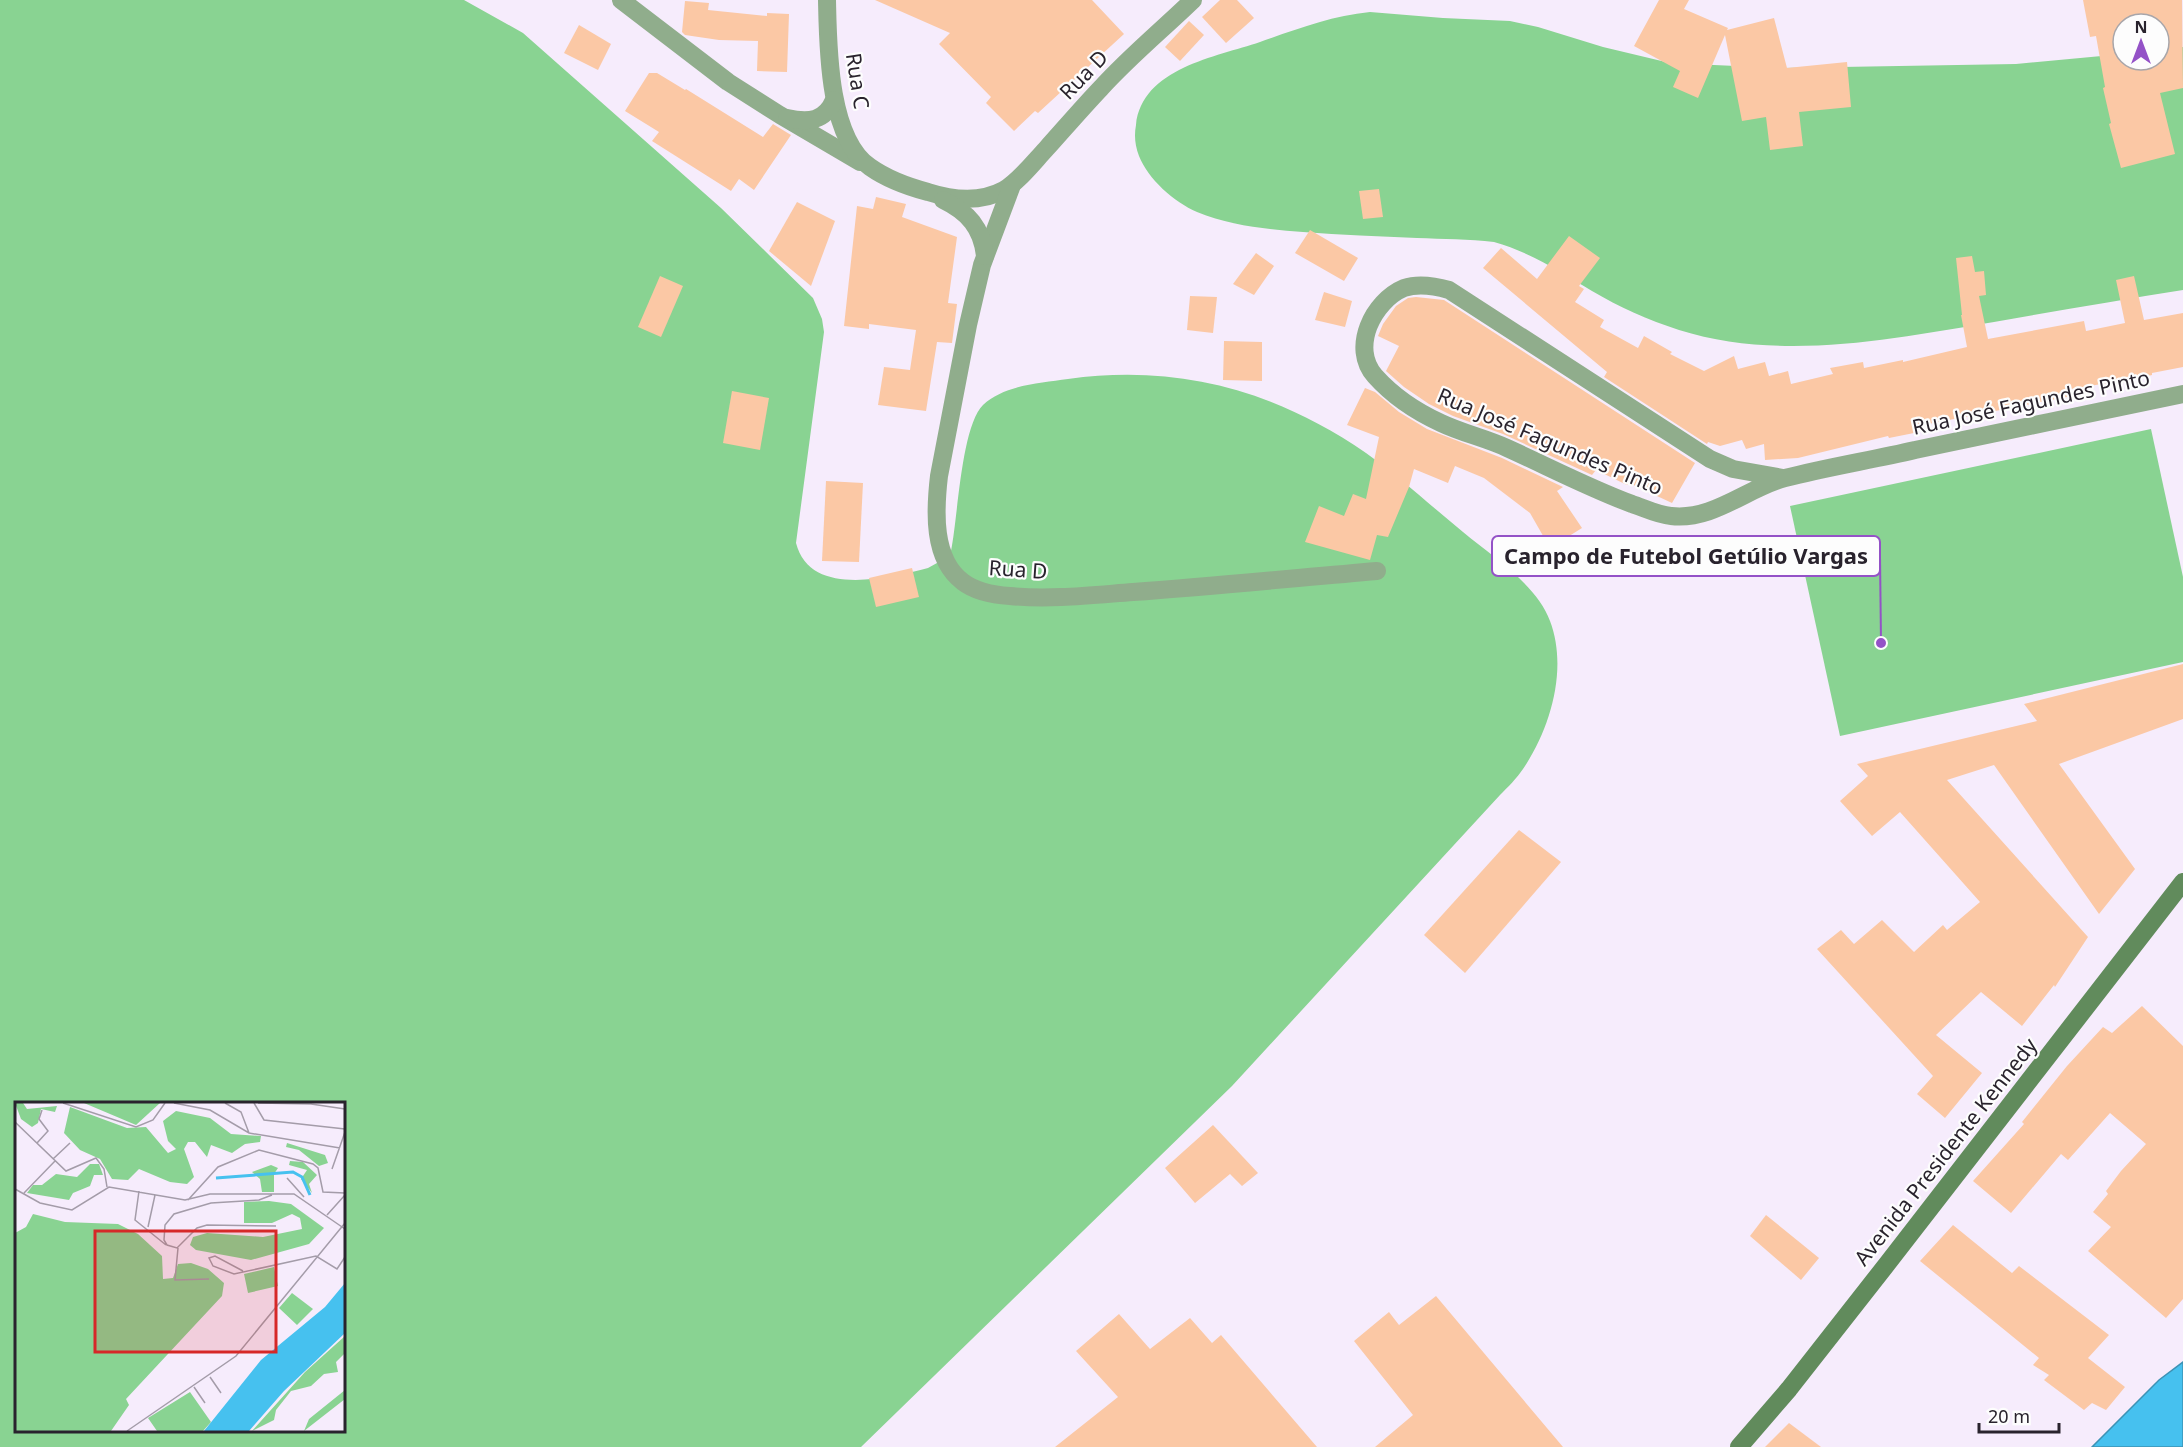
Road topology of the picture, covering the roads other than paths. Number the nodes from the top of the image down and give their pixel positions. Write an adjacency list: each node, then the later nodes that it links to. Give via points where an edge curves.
1 (621, 0): 5 (street, via 728,82)
2 (827, 0): 4 (street, Rua C)
3 (1193, 0): 7 (street, Rua D, via 1103,86)
4 (834, 100): 5 (street, via 826,114 813,119); 6 (street, Rua C, via 853,147)
5 (780, 115): 6 (street)
6 (868, 166): 8 (street, Rua C)
7 (1012, 185): 9 (street, Rua D, via 990,196); 10 (street, Rua D)
8 (914, 188): 9 (street, Rua C); 10 (street, via 954,205 971,219 981,235)
9 (963, 199)
10 (985, 257): 13 (street, Rua D, via 968,325 937,498 942,552 951,571 962,582 974,589 1011,596 1081,596)
11 (2183, 394): 12 (street, Rua José Fagundes Pinto)
12 (1783, 478): 12 (street, Rua José Fagundes Pinto, via 1733,469 1710,459 1449,290 1417,285 1403,289 1370,322 1365,336 1370,371 1423,413 1645,509 1671,516 1690,515)
13 (1377, 571)
14 (2183, 882): 15 (main road, Avenida Presidente Kennedy, via 1789,1389)
15 (1739, 1447)

